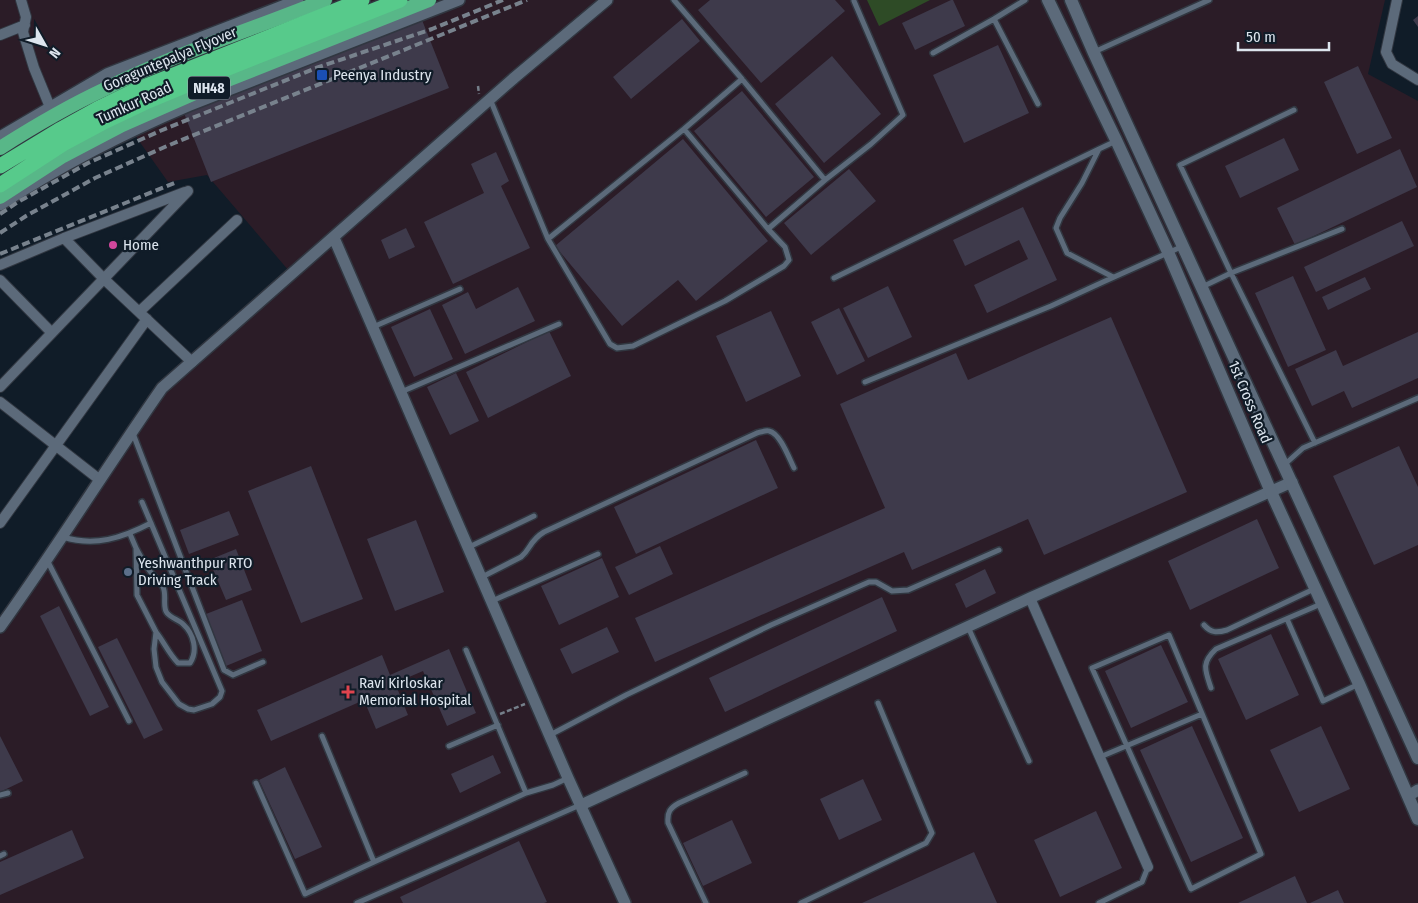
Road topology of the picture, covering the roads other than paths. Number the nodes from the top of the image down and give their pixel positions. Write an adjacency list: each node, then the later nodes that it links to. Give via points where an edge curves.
1 (21, 0): 17 (street, via 26,17)
2 (298, 0): 25 (street, via 107,74)
3 (325, 0): 30 (highway, Tumkur Road / NH48, via 103,89)
4 (362, 0): 32 (highway, Goraguntepalya Flyover, via 136,90 61,129)
5 (400, 0): 34 (highway, Goraguntepalya Flyover, via 148,101 63,144)
6 (429, 0): 35 (highway, Tumkur Road / NH48, via 122,125 63,156)
7 (459, 0): 36 (street, via 150,122 68,164)
8 (607, 0): 23 (street)
9 (674, 0): 21 (lane)
10 (1025, 0): 16 (lane)
11 (1048, 0): 29 (main road, 1st Cross Road)
12 (1071, 0): 19 (main road, 1st Cross Road)
13 (1209, 0): 19 (lane)
14 (1397, 0): 22 (street, via 1386,52 1392,64)
15 (854, 1): 33 (lane, via 903,115)
16 (994, 19): 20 (lane); 24 (lane)
17 (24, 25): 18 (street); 25 (street, via 23,32 34,68)
18 (0, 35)
19 (1094, 52): 43 (main road, 1st Cross Road)
20 (933, 53)
21 (742, 79): 27 (lane); 33 (lane)
22 (1418, 80)
23 (490, 99): 41 (street); 42 (lane)
24 (1038, 104)
25 (50, 107): 28 (street)
26 (1294, 110): 46 (lane, via 1180,165)
27 (684, 129): 38 (lane); 42 (lane)
28 (0, 137)
29 (1116, 140): 31 (lane); 44 (main road, 1st Cross Road)
30 (0, 148)
31 (1099, 149): 47 (lane, via 1056,228 1067,253); 48 (lane)
32 (0, 166)
33 (825, 180): 38 (lane)
34 (0, 185)
35 (0, 197)
36 (0, 205)
37 (237, 220): 53 (street)
38 (768, 229): 42 (lane, via 785,247 789,260 784,266 676,326 633,346 617,348 610,344)
39 (1342, 230): 46 (lane)
40 (64, 238): 45 (street); 49 (street); 49 (street, via 188,191)
41 (334, 238): 55 (street); 57 (street)
42 (548, 239)
43 (1183, 246): 44 (lane); 51 (main road, 1st Cross Road)
44 (1168, 252): 47 (lane); 70 (main road, 1st Cross Road)
45 (0, 265)
46 (1230, 273): 51 (lane); 64 (lane)
47 (1113, 277): 58 (lane, via 1052,306)
48 (834, 278)
49 (104, 279): 53 (street); 56 (street)
50 (0, 280): 56 (street)
51 (1202, 287): 66 (main road, 1st Cross Road)
52 (460, 289): 55 (lane)
53 (143, 316): 57 (street); 65 (street)
54 (559, 324): 60 (lane)
55 (373, 327): 60 (street)
56 (52, 333): 59 (street)
57 (192, 362): 63 (street, via 162,388)
58 (864, 382)
59 (0, 388)
60 (401, 392): 77 (street)
61 (1418, 398): 64 (lane)
62 (0, 402): 65 (street)
63 (132, 431): 68 (street); 93 (lane, via 224,670 233,675)
64 (1314, 443): 66 (lane)
65 (56, 446): 68 (street); 73 (street)
66 (1284, 465): 69 (main road, 1st Cross Road)
67 (794, 468): 82 (lane, via 775,434 770,431 757,433 544,532 531,542 520,558)
68 (100, 480): 76 (street)
69 (1292, 482): 70 (street); 105 (main road, 1st Cross Road)
70 (1271, 492): 83 (main road, 1st Cross Road); 84 (street)
71 (142, 502): 74 (lane)
72 (534, 516): 77 (lane)
73 (0, 522)
74 (151, 523): 75 (lane); 91 (lane, via 222,691 220,697 212,704 194,710 180,704 162,682 156,667)
75 (130, 534): 76 (lane, via 103,541 77,542); 78 (lane)
76 (62, 537): 81 (street)
77 (468, 547): 82 (street)
78 (136, 548): 91 (lane, via 138,595); 91 (lane, via 164,588 166,612 189,632 195,645 190,663 178,663)
79 (999, 550): 100 (lane, via 908,590 892,591 876,582 869,582 626,694)
80 (598, 554): 85 (lane)
81 (47, 560): 90 (street); 98 (lane)
82 (481, 577): 85 (street)
83 (1315, 589): 86 (main road, 1st Cross Road); 88 (lane, via 1227,630 1216,633)
84 (1030, 598): 89 (street); 104 (street)
85 (492, 602): 100 (street)
86 (1322, 604): 87 (lane); 94 (main road, 1st Cross Road)
87 (1287, 619): 94 (lane, via 1323,701); 95 (lane, via 1216,649 1206,662 1205,671)
88 (1204, 625)
89 (968, 626): 106 (lane); 114 (street)
90 (0, 627)
91 (156, 632)
92 (466, 650): 99 (lane)
93 (263, 662)
94 (1359, 684): 112 (main road, 1st Cross Road)
95 (1211, 688)
96 (878, 703): 121 (lane, via 932,833 926,843)
97 (1202, 714): 103 (lane); 103 (lane, via 1169,635 1092,668); 103 (lane, via 1261,854 1191,889)
98 (129, 721)
99 (498, 725): 102 (lane); 111 (lane)
100 (550, 735): 108 (street)
101 (322, 736): 116 (lane)
102 (449, 746)
103 (1127, 746): 104 (lane)
104 (1100, 757): 117 (street)
105 (1418, 758)
106 (1029, 761)
107 (745, 773): 120 (lane, via 679,803 667,815)
108 (568, 778): 111 (lane); 114 (street)
109 (256, 783): 116 (lane, via 305,894)
110 (8, 793): 113 (lane)
111 (526, 793): 116 (lane)
112 (1413, 793): 115 (main road, 1st Cross Road)
113 (0, 795)
114 (581, 805): 118 (lane); 119 (street)
115 (1418, 819)
116 (374, 862)
117 (1148, 867): 122 (lane, via 1142,882)
118 (357, 903)
119 (625, 903)
120 (706, 903)
121 (801, 903)
122 (1099, 903)

